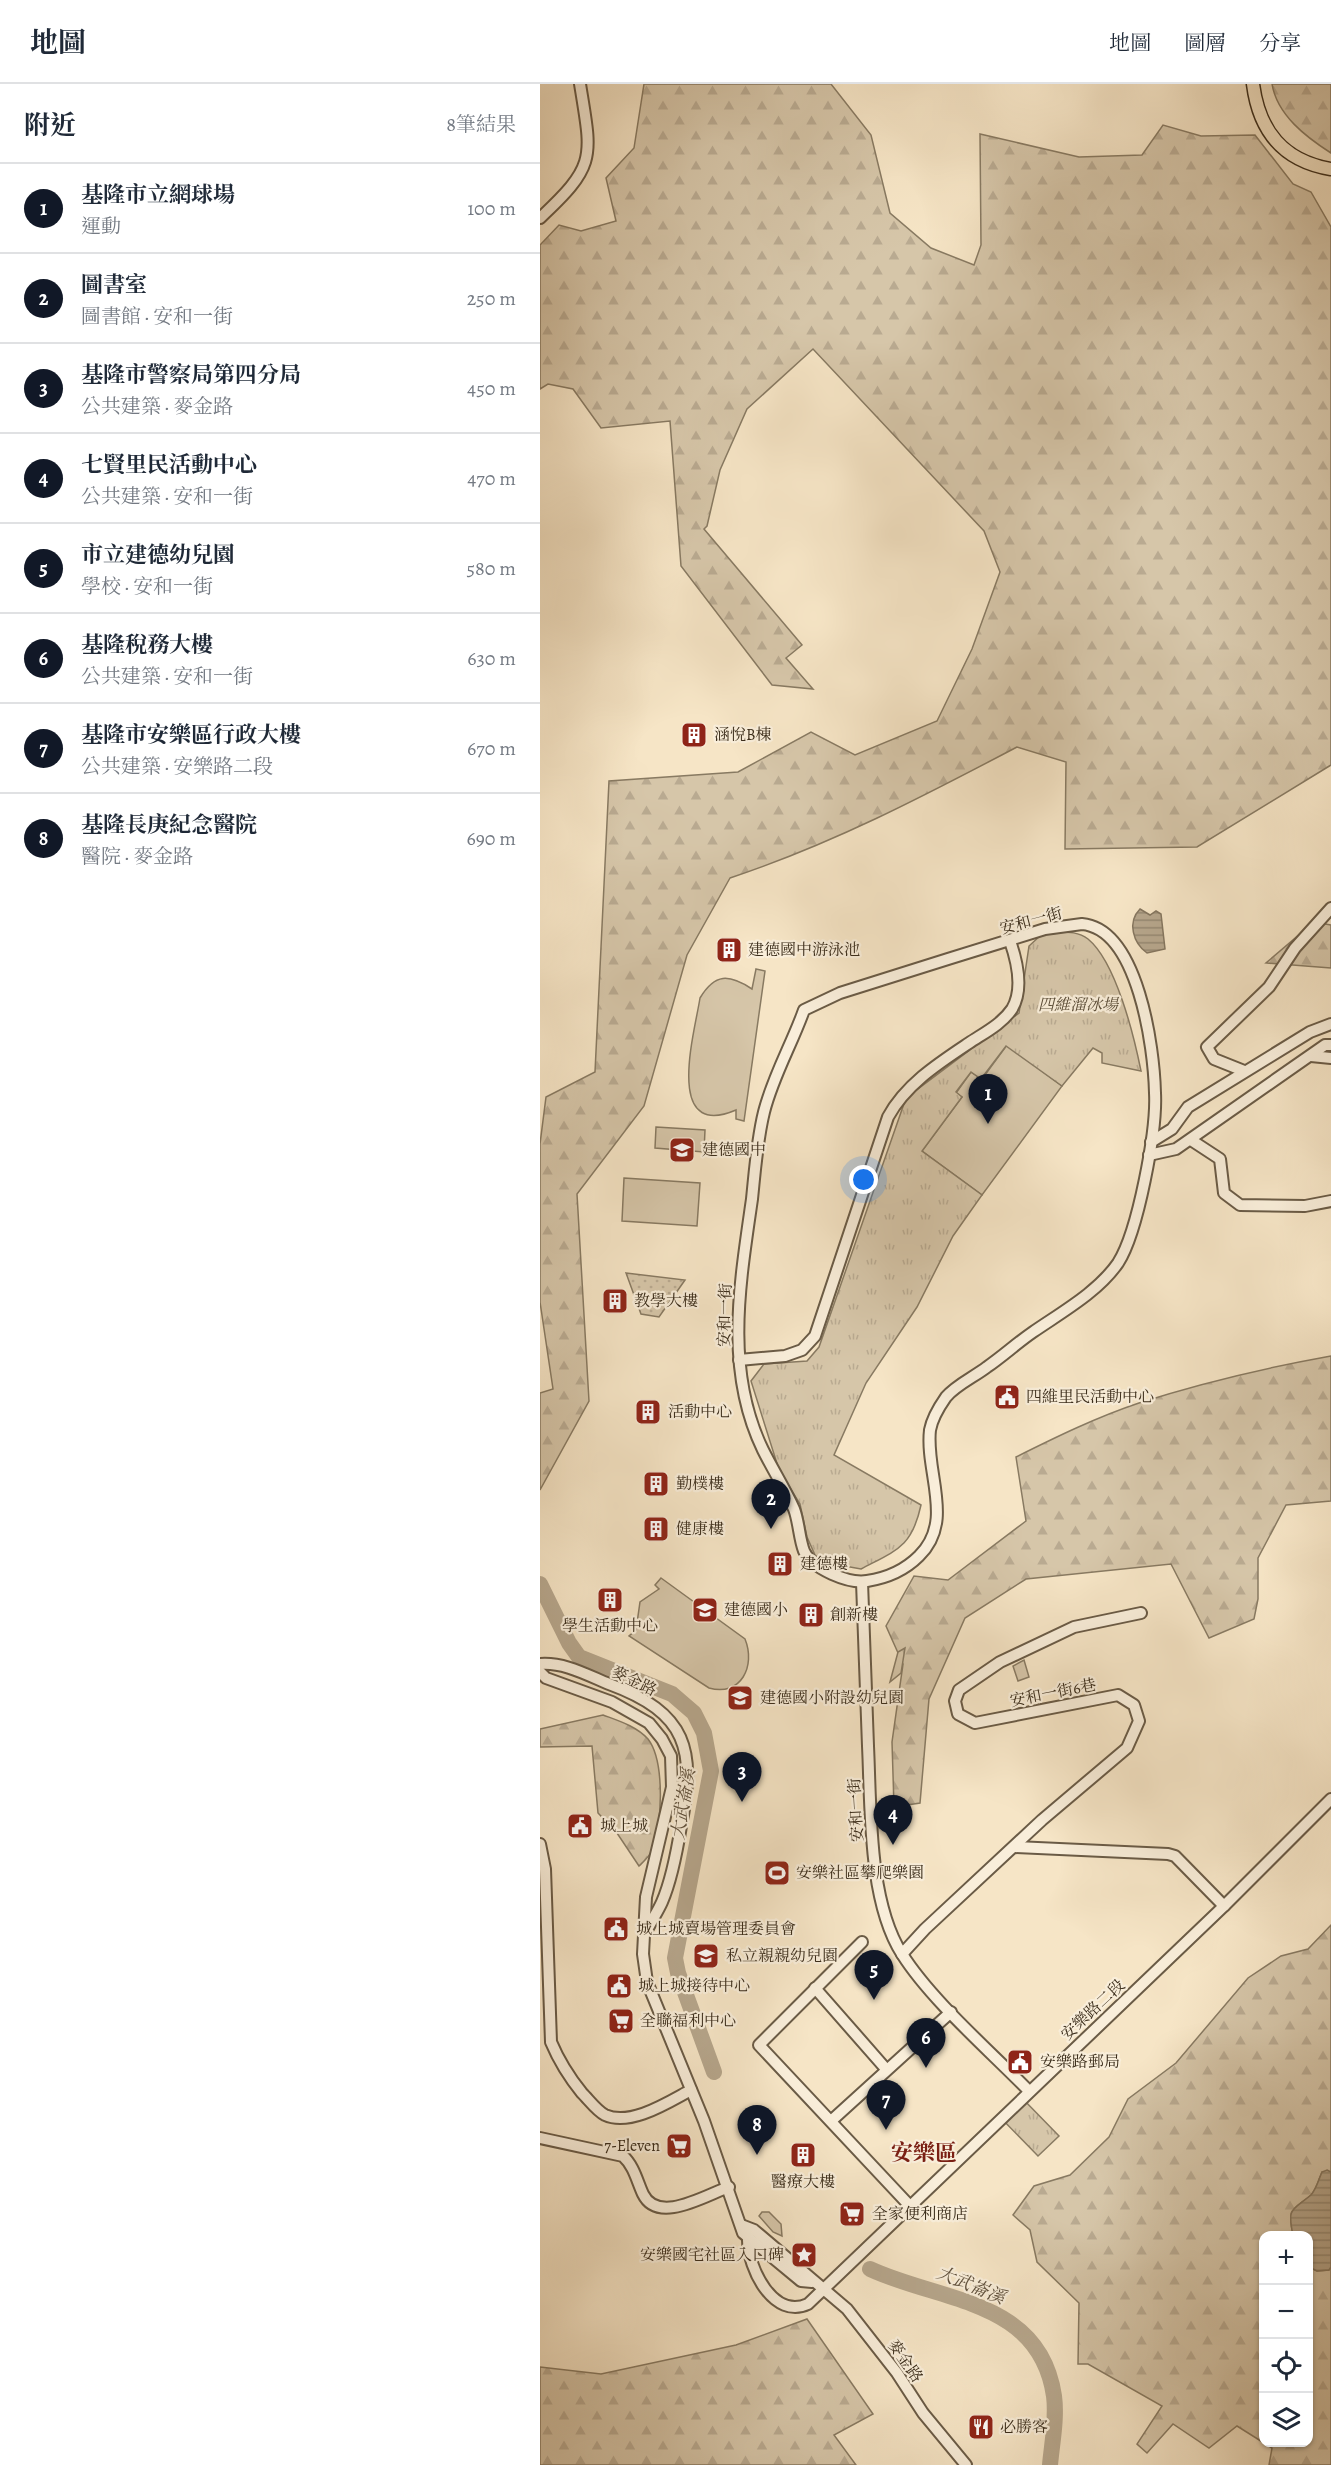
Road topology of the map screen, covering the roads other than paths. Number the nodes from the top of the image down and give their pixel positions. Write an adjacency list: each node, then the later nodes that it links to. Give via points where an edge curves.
1 (580, 84): 4 (street, via 589,135 583,171 573,187)
2 (1253, 84): 3 (main road, via 1256,106 1267,130 1297,157)
3 (1331, 169)
4 (540, 218)
5 (1331, 908): 11 (street, via 1295,948 1269,987 1208,1047 1214,1059)
6 (1010, 941): 13 (street, 安和一街, via 1046,929 1082,924 1106,932 1119,946 1135,978 1145,1018 1155,1091); 16 (street, via 1018,979 1012,1008 997,1025 938,1064 897,1100 888,1117 815,1336 802,1350 786,1356); 16 (street, 安和一街, via 840,993 804,1010 763,1112 740,1284 736,1328)
7 (1331, 1024): 11 (street)
8 (1331, 1045): 9 (street)
9 (1311, 1056): 10 (street); 12 (street)
10 (1331, 1058)
11 (1244, 1071): 13 (street, via 1188,1107 1172,1129)
12 (1191, 1140): 14 (street, via 1176,1149); 15 (street, via 1220,1159 1224,1194 1240,1205 1305,1206)
13 (1151, 1142): 14 (street, 安和一街)
14 (1149, 1155): 17 (street, 安和一街, via 1128,1247 1110,1273 948,1394 937,1411 930,1427 930,1446 937,1521 929,1546 911,1564 886,1577)
15 (1331, 1201)
16 (739, 1360): 17 (street, 安和一街, via 759,1443 792,1504 805,1553 828,1572)
17 (862, 1582): 29 (street, 安和一街, via 875,1870 886,1917)
18 (1141, 1612): 25 (street, 安和一街6巷, via 1074,1627 1000,1662 959,1690 955,1701 958,1714 975,1723 1118,1695 1134,1705 1139,1721 1127,1748)
19 (540, 1664): 24 (street, 麥金路, via 554,1663 618,1687 651,1703 676,1728 689,1766)
20 (540, 1672): 22 (street, 麥金路, via 546,1678 612,1702 649,1723 662,1738 672,1760 672,1786)
21 (1331, 1799): 26 (street, 安樂路二段)
22 (660, 1840): 24 (street); 27 (street, 麥金路, via 646,1898)
23 (540, 1844): 33 (street, via 545,1869 551,2042 561,2065 594,2106 615,2118 658,2109)
24 (678, 1844): 27 (street, 麥金路, via 663,1900)
25 (1015, 1847): 26 (street, via 1167,1854 1174,1856); 29 (street, 安和一街6巷)
26 (1224, 1906): 34 (street, 安樂路二段)
27 (646, 1933): 33 (street, 麥金路, via 647,1982)
28 (862, 1942): 30 (street)
29 (902, 1954): 31 (street, 安和一街)
30 (815, 1988): 32 (street); 35 (street, via 759,2044)
31 (951, 2012): 32 (street); 34 (street, 安和一街)
32 (886, 2069): 35 (street)
33 (692, 2090): 37 (street, 麥金路)
34 (1029, 2091): 38 (street, 安樂路二段)
35 (831, 2121): 38 (street)
36 (540, 2138): 37 (street, via 623,2156 644,2197 662,2208 675,2208)
37 (729, 2187): 39 (street, 麥金路)
38 (909, 2205): 42 (street, 安樂路二段)
39 (741, 2225): 40 (street, 麥金路); 41 (street, 麥金路, via 754,2230 806,2272)
40 (748, 2240): 41 (street, 麥金路, via 801,2281); 42 (street, via 748,2252 762,2282 780,2305 799,2308)
41 (812, 2282): 42 (street, 麥金路)
42 (823, 2290): 43 (street, 麥金路, via 847,2309 868,2334 923,2413)
43 (966, 2465)

